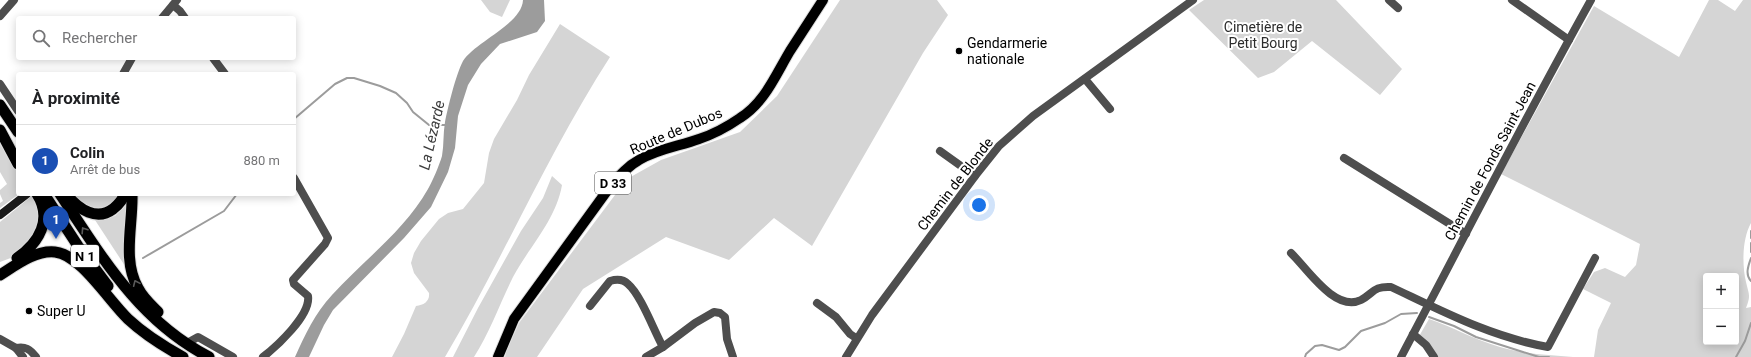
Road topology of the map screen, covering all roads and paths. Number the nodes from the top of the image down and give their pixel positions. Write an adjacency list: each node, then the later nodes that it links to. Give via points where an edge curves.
1 (14, 0): 10 (street)
2 (823, 0): 18 (main road, Route de Dubos / D 33)
3 (830, 0): 18 (main road, Route de Dubos / D 33)
4 (1193, 0): 19 (street, Chemin de Blonde)
5 (1389, 0): 9 (street)
6 (1512, 0): 13 (street)
7 (1591, 0): 13 (street, Chemin de Fonds Saint-Jean)
8 (175, 3): 11 (street); 12 (street)
9 (1398, 8)
10 (0, 16)
11 (164, 16)
12 (184, 16)
13 (1569, 40): 40 (street, Chemin de Fonds Saint-Jean)
14 (131, 60): 16 (street)
15 (214, 60): 17 (street)
16 (124, 72)
17 (224, 72)
18 (778, 75): 60 (main road, Route de Dubos / D 33, via 763,96 741,118 700,139 651,154 625,170 612,184 514,319)
19 (1086, 79): 23 (street); 30 (street, Chemin de Blonde, via 1033,116 994,152)
20 (0, 84): 22 (street)
21 (0, 105): 24 (highway)
22 (16, 108)
23 (1110, 109)
24 (16, 128)
25 (0, 129): 27 (highway); 29 (highway)
26 (940, 151): 30 (street)
27 (16, 152)
28 (1344, 158): 40 (street)
29 (16, 160)
30 (975, 176): 49 (street, Chemin de Blonde)
31 (296, 182): 59 (street, via 328,238 293,280 294,284 308,296 309,301 305,310 289,332)
32 (24, 196): 39 (main road)
33 (38, 196): 43 (highway, via 45,214 41,230 27,250)
34 (45, 196): 57 (highway, N 1, via 102,279 132,314)
35 (61, 196): 54 (highway, N 1, one-way to 35, via 166,328 141,306 118,280)
36 (68, 196): 37 (highway, via 78,207 102,215 118,206)
37 (123, 196)
38 (132, 196): 51 (highway, one-way to 38, via 146,300 135,282 130,262)
39 (0, 215)
40 (1466, 234): 46 (street, Chemin de Fonds Saint-Jean)
41 (1291, 253): 46 (street, via 1303,264 1307,273 1326,290 1346,301 1353,303 1361,300 1380,286 1391,287)
42 (1594, 258): 46 (street, via 1548,347 1489,332)
43 (0, 269)
44 (0, 275): 57 (highway, via 43,252 69,256 145,334)
45 (817, 303): 49 (street, via 836,317)
46 (1429, 305): 48 (street, Chemin de Fonds Saint-Jean)
47 (590, 306): 52 (street, via 610,281 621,280 628,283)
48 (1413, 334): 64 (street, Chemin de Fonds Saint-Jean); 65 (street, via 1426,345)
49 (856, 338): 63 (street, Chemin de Blonde)
50 (0, 339): 53 (street)
51 (189, 342): 54 (highway); 58 (street, via 198,337)
52 (663, 347): 61 (street); 62 (street, via 710,313 717,312 723,315 726,321 727,339)
53 (16, 348): 55 (street); 56 (street, via 30,350)
54 (205, 355)
55 (23, 357)
56 (36, 357)
57 (184, 357)
58 (233, 357)
59 (262, 357)
60 (498, 357)
61 (646, 357)
62 (733, 357)
63 (846, 357)
64 (1401, 357)
65 (1434, 357)

